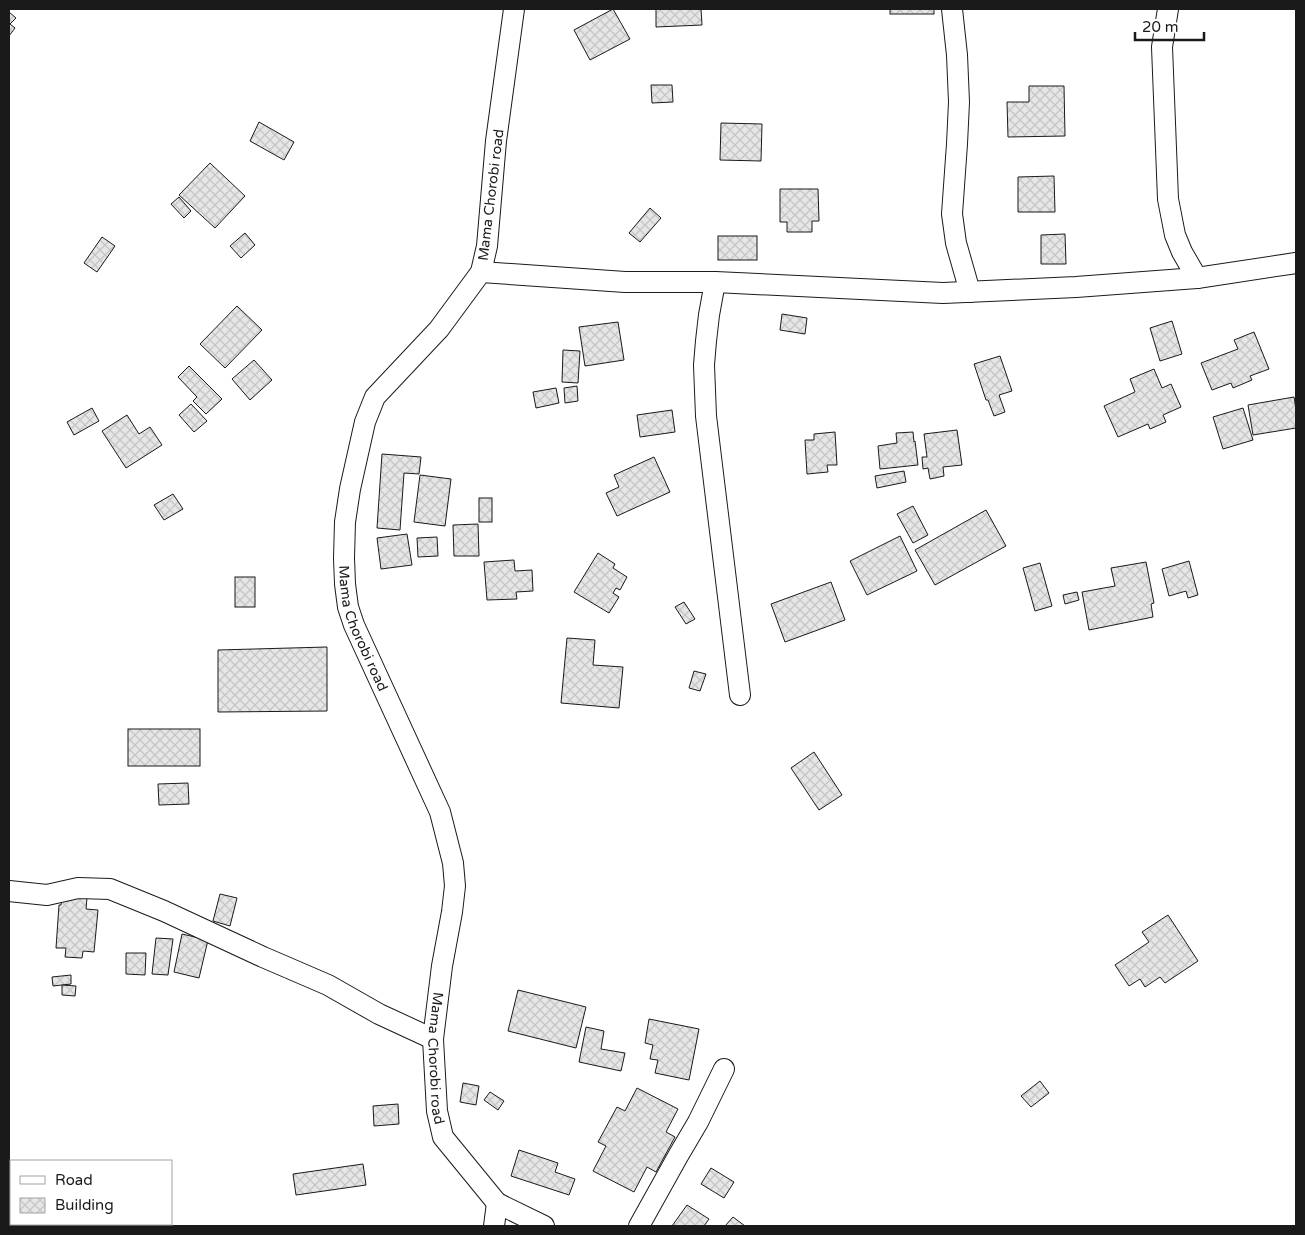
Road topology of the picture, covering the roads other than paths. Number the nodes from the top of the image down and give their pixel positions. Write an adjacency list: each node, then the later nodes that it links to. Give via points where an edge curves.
1 (514, 9): 5 (street, Mama Chorobi road, via 496,141 487,246)
2 (952, 9): 8 (street, via 959,102 952,214 956,243)
3 (1168, 9): 6 (street, via 1162,47 1168,199 1175,235)
4 (1296, 263): 6 (street)
5 (481, 272): 7 (street, via 625,282); 11 (street, Mama Chorobi road, via 439,329 374,397 357,458 345,522 348,607 440,812 453,862 452,912)
6 (1197, 278): 8 (street, via 1076,288)
7 (715, 282): 8 (street, via 943,294); 9 (street, via 704,365 706,416)
8 (970, 292)
9 (740, 695)
10 (9, 891): 11 (street, via 46,895 78,888 110,889 164,910 328,985)
11 (433, 1039): 13 (street, Mama Chorobi road, via 436,1104 443,1137)
12 (724, 1069): 16 (street)
13 (497, 1203): 14 (street); 15 (street, Mama Chorobi road)
14 (494, 1226)
15 (544, 1226)
16 (639, 1226)

